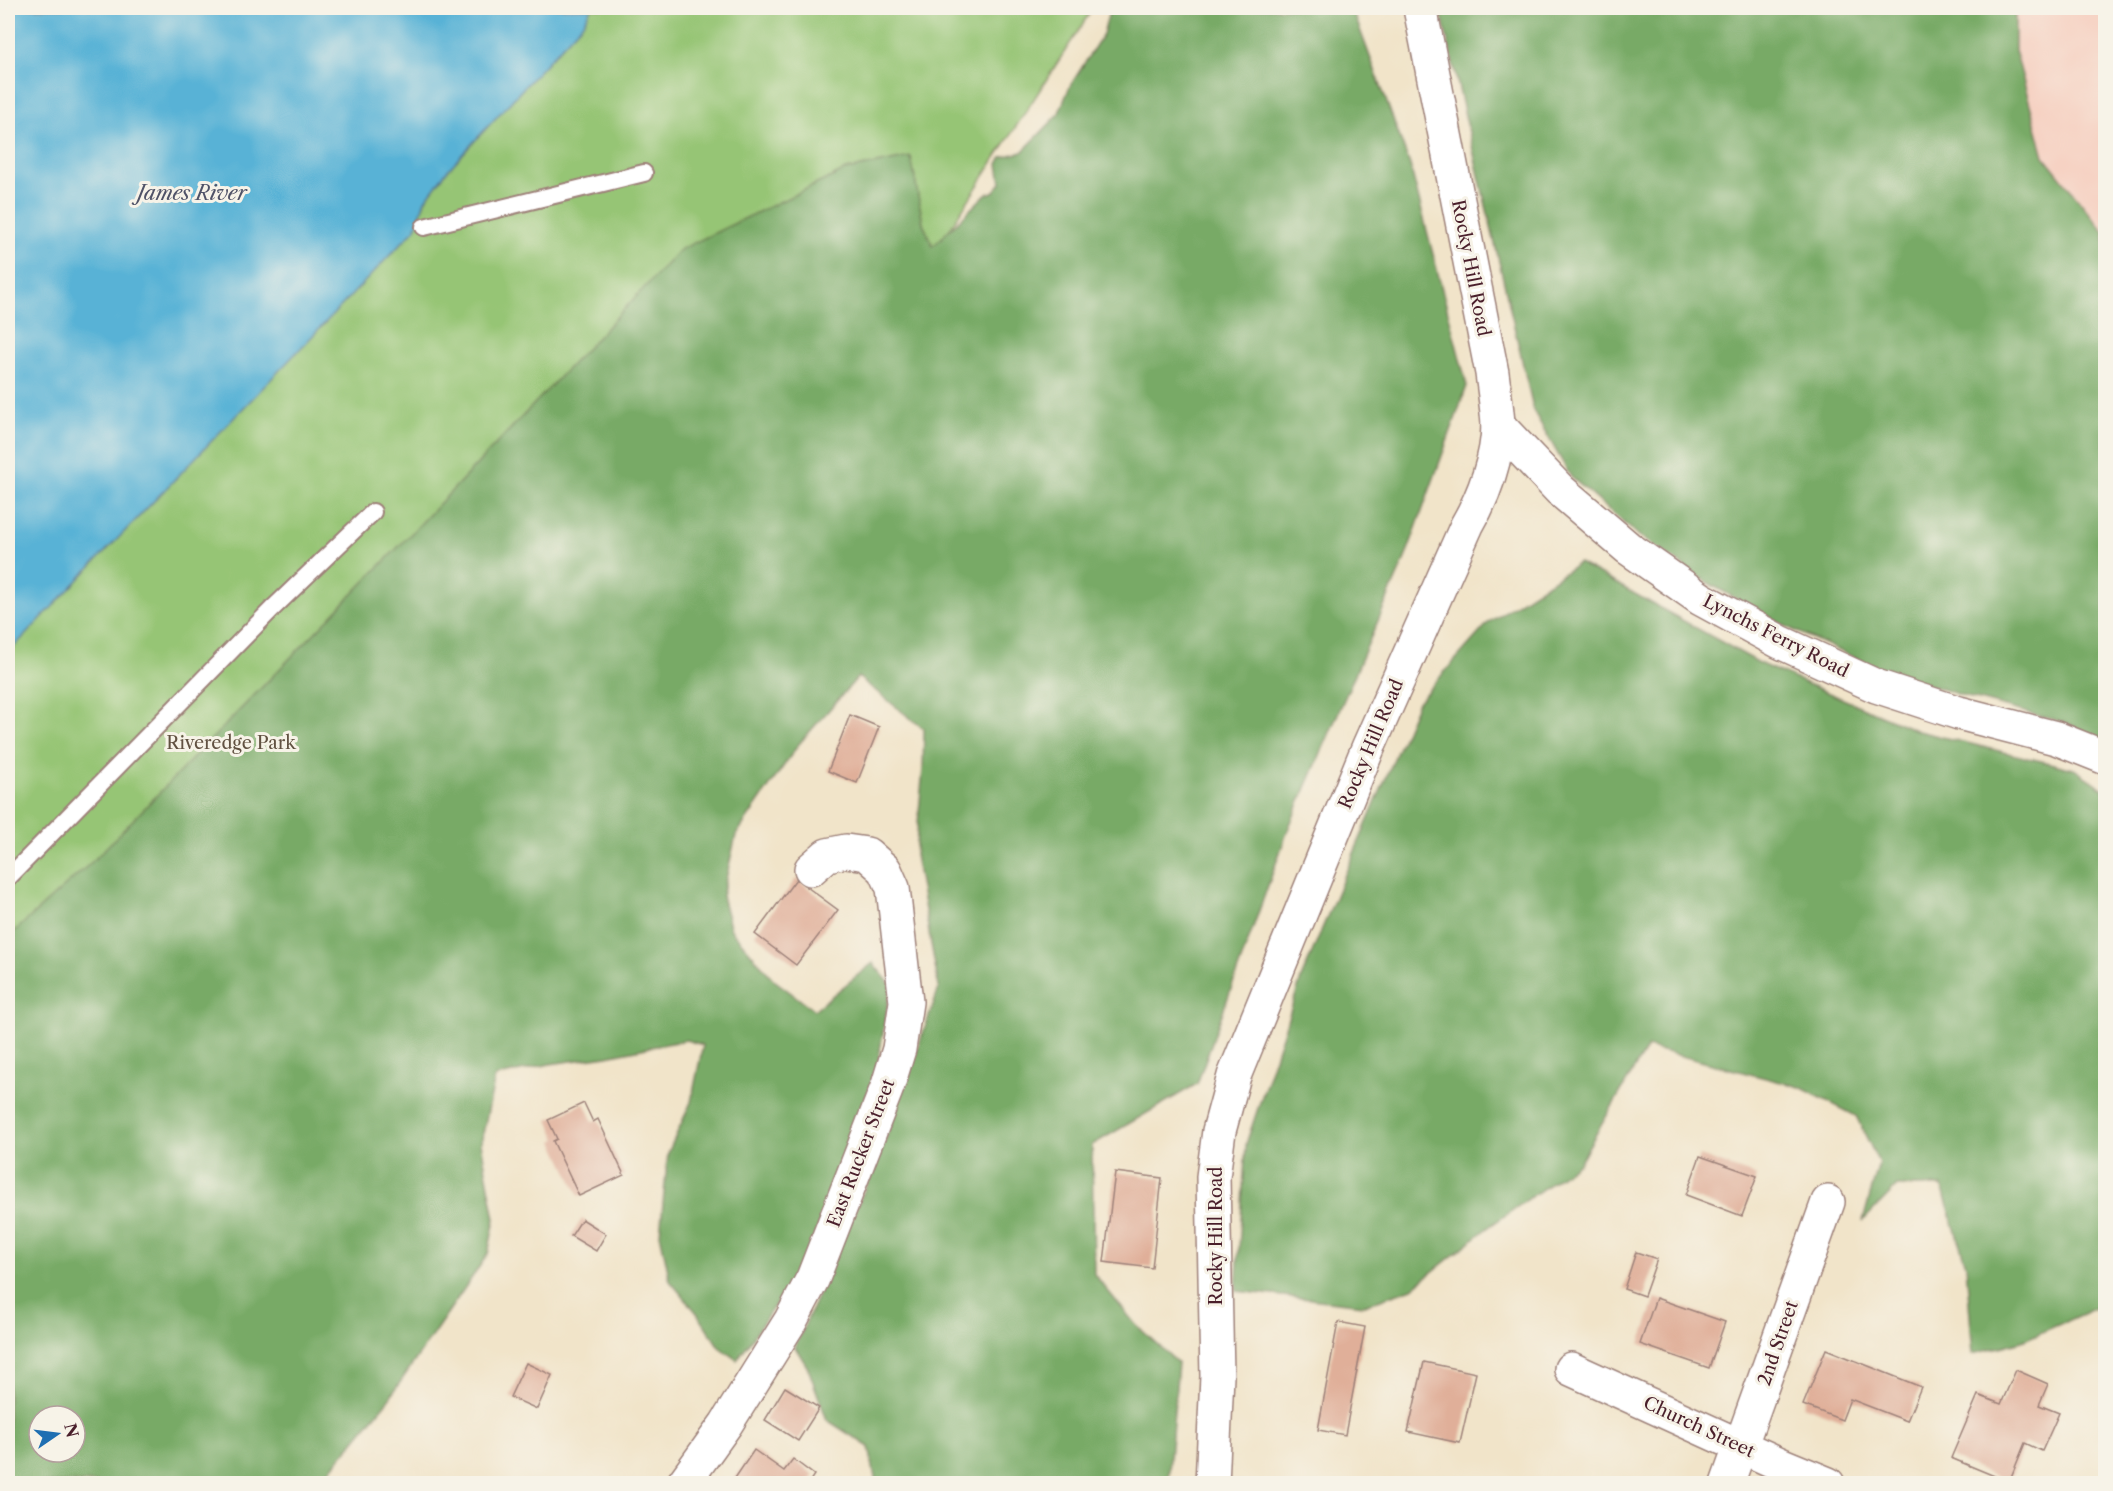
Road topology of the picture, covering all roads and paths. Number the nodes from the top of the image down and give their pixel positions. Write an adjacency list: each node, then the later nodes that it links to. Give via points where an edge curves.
1 (1420, 8): 4 (street, Rocky Hill Road, via 1492,373)
2 (644, 172): 3 (lane)
3 (424, 227)
4 (1498, 425): 6 (street, Lynchs Ferry Road, via 1560,490 1628,548 1701,599 1779,642 1876,686 2056,738); 13 (street, Rocky Hill Road, via 1491,470 1476,510 1368,748 1234,1076 1220,1131 1214,1177 1217,1376)
5 (373, 512): 8 (lane, via 272,609)
6 (2106, 758)
7 (811, 869): 12 (street, East Rucker Street, via 827,855 846,851 867,854 885,870 893,888 906,1002 899,1049 813,1278 726,1424)
8 (8, 878)
9 (1828, 1202): 11 (street, 2nd Street)
10 (1571, 1369): 11 (street, Church Street)
11 (1742, 1446): 14 (street, 2nd Street); 15 (street, Church Street)
12 (683, 1484)
13 (1212, 1484)
14 (1727, 1484)
15 (1828, 1484)

